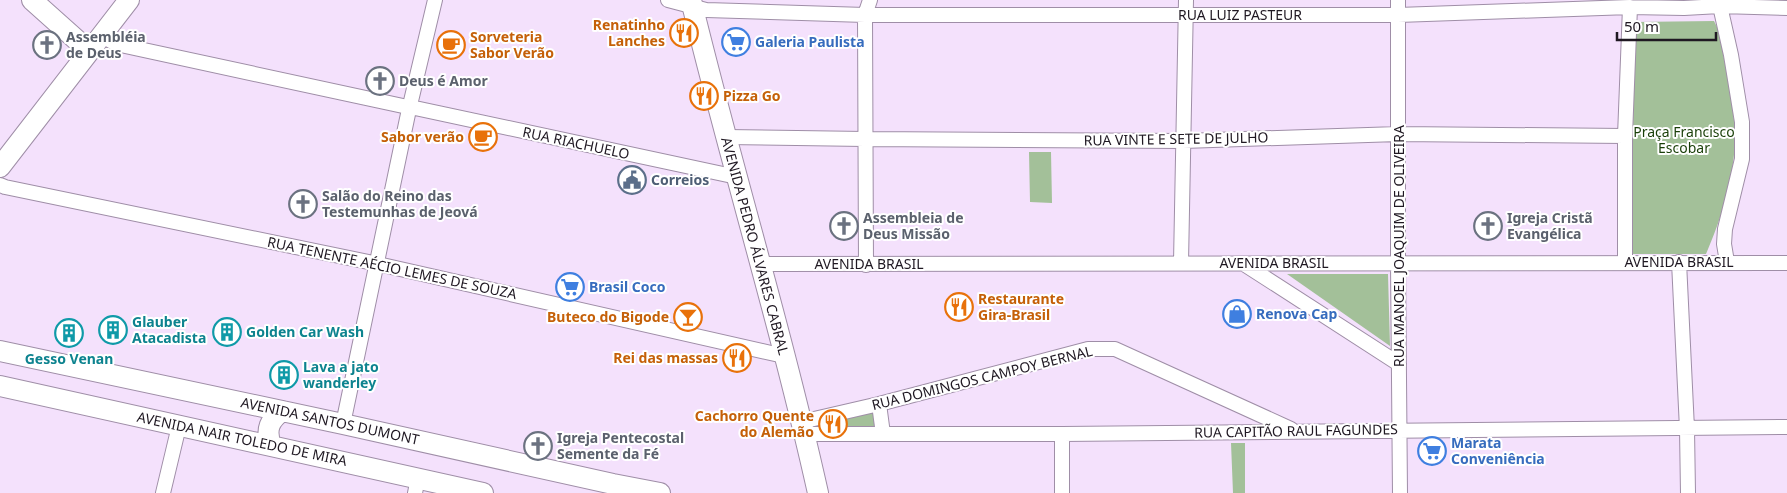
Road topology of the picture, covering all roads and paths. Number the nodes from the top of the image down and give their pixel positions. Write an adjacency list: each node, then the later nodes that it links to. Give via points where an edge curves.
1 (32, 0): 17 (main road)
2 (129, 0): 16 (main road)
3 (435, 0): 18 (street)
4 (668, 0): 8 (street, RUA LUIZ PASTEUR)
5 (870, 0): 13 (street)
6 (1186, 0): 14 (street)
7 (1398, 0): 15 (street, RUA MANOEL JOAQUIM DE OLIVEIRA)
8 (692, 4): 13 (street, RUA LUIZ PASTEUR, via 706,10); 20 (main road, AVENIDA PEDRO ÁLVARES CABRAL)
9 (1684, 4): 10 (street, RUA LUIZ PASTEUR); 11 (street, RUA LUIZ PASTEUR)
10 (1720, 6): 12 (street, RUA LUIZ PASTEUR); 29 (street, via 1742,122 1742,159 1725,229)
11 (1630, 7): 15 (street, RUA LUIZ PASTEUR); 21 (street)
12 (1787, 8)
13 (865, 15): 14 (street, RUA LUIZ PASTEUR); 22 (street)
14 (1185, 15): 15 (street, RUA LUIZ PASTEUR); 23 (street)
15 (1398, 15): 19 (street, RUA MANOEL JOAQUIM DE OLIVEIRA)
16 (102, 36): 17 (main road); 18 (street, RUA RIACHUELO, via 116,44)
17 (89, 51): 24 (main road)
18 (409, 107): 25 (street, RUA RIACHUELO); 34 (street)
19 (1398, 134): 21 (street, RUA VINTE E SETE DE JULHO); 23 (street, RUA VINTE E SETE DE JULHO); 32 (street, RUA MANOEL JOAQUIM DE OLIVEIRA)
20 (726, 136): 22 (street, RUA VINTE E SETE DE JULHO); 25 (main road, AVENIDA PEDRO ÁLVARES CABRAL)
21 (1625, 136): 27 (street)
22 (865, 139): 23 (street, RUA VINTE E SETE DE JULHO); 36 (street)
23 (1183, 141): 30 (street)
24 (0, 167)
25 (737, 177): 35 (main road, AVENIDA PEDRO ÁLVARES CABRAL)
26 (0, 185): 34 (street, RUA TENENTE AÉCIO LEMES DE SOUZA)
27 (1625, 262): 28 (street, AVENIDA BRASIL); 32 (street, AVENIDA BRASIL)
28 (1679, 262): 29 (street, AVENIDA BRASIL); 47 (street)
29 (1727, 262): 33 (street, AVENIDA BRASIL)
30 (1180, 263): 31 (street, AVENIDA BRASIL); 36 (street, AVENIDA BRASIL)
31 (1243, 263): 32 (street, AVENIDA BRASIL); 39 (street)
32 (1398, 263): 39 (street, RUA MANOEL JOAQUIM DE OLIVEIRA)
33 (1787, 263)
34 (378, 264): 38 (street, RUA TENENTE AÉCIO LEMES DE SOUZA); 43 (street)
35 (761, 264): 36 (street, AVENIDA BRASIL); 38 (main road, AVENIDA PEDRO ÁLVARES CABRAL)
36 (866, 264)
37 (0, 351): 42 (main road, AVENIDA SANTOS DUMONT)
38 (784, 356): 46 (main road, AVENIDA PEDRO ÁLVARES CABRAL)
39 (1399, 364): 48 (street, RUA MANOEL JOAQUIM DE OLIVEIRA)
40 (0, 386): 44 (main road, AVENIDA NAIR TOLEDO DE MIRA)
41 (879, 404): 46 (street, RUA DOMINGOS CAMPOY BERNAL); 49 (street, RUA DOMINGOS CAMPOY BERNAL, via 1088,349 1115,349); 50 (street)
42 (282, 411): 43 (main road, AVENIDA SANTOS DUMONT); 52 (main road, via 273,417 269,425)
43 (343, 424): 54 (main road, AVENIDA SANTOS DUMONT)
44 (179, 426): 52 (main road, AVENIDA NAIR TOLEDO DE MIRA); 55 (street)
45 (1787, 427): 47 (street, RUA CAPITÃO RAUL FAGUNDES)
46 (803, 428): 50 (street, RUA CAPITÃO RAUL FAGUNDES); 58 (main road, AVENIDA PEDRO ÁLVARES CABRAL)
47 (1687, 429): 48 (street, RUA CAPITÃO RAUL FAGUNDES); 61 (street)
48 (1400, 430): 49 (street, RUA CAPITÃO RAUL FAGUNDES); 60 (street, RUA MANOEL JOAQUIM DE OLIVEIRA)
49 (1296, 431): 51 (street, RUA CAPITÃO RAUL FAGUNDES)
50 (883, 434): 51 (street, RUA CAPITÃO RAUL FAGUNDES)
51 (1062, 434): 59 (street)
52 (271, 445): 53 (main road, AVENIDA NAIR TOLEDO DE MIRA)
53 (417, 486): 56 (main road, AVENIDA NAIR TOLEDO DE MIRA)
54 (615, 489): 57 (main road, AVENIDA SANTOS DUMONT)
55 (163, 493)
56 (483, 493)
57 (660, 493)
58 (818, 493)
59 (1062, 493)
60 (1400, 493)
61 (1688, 493)

